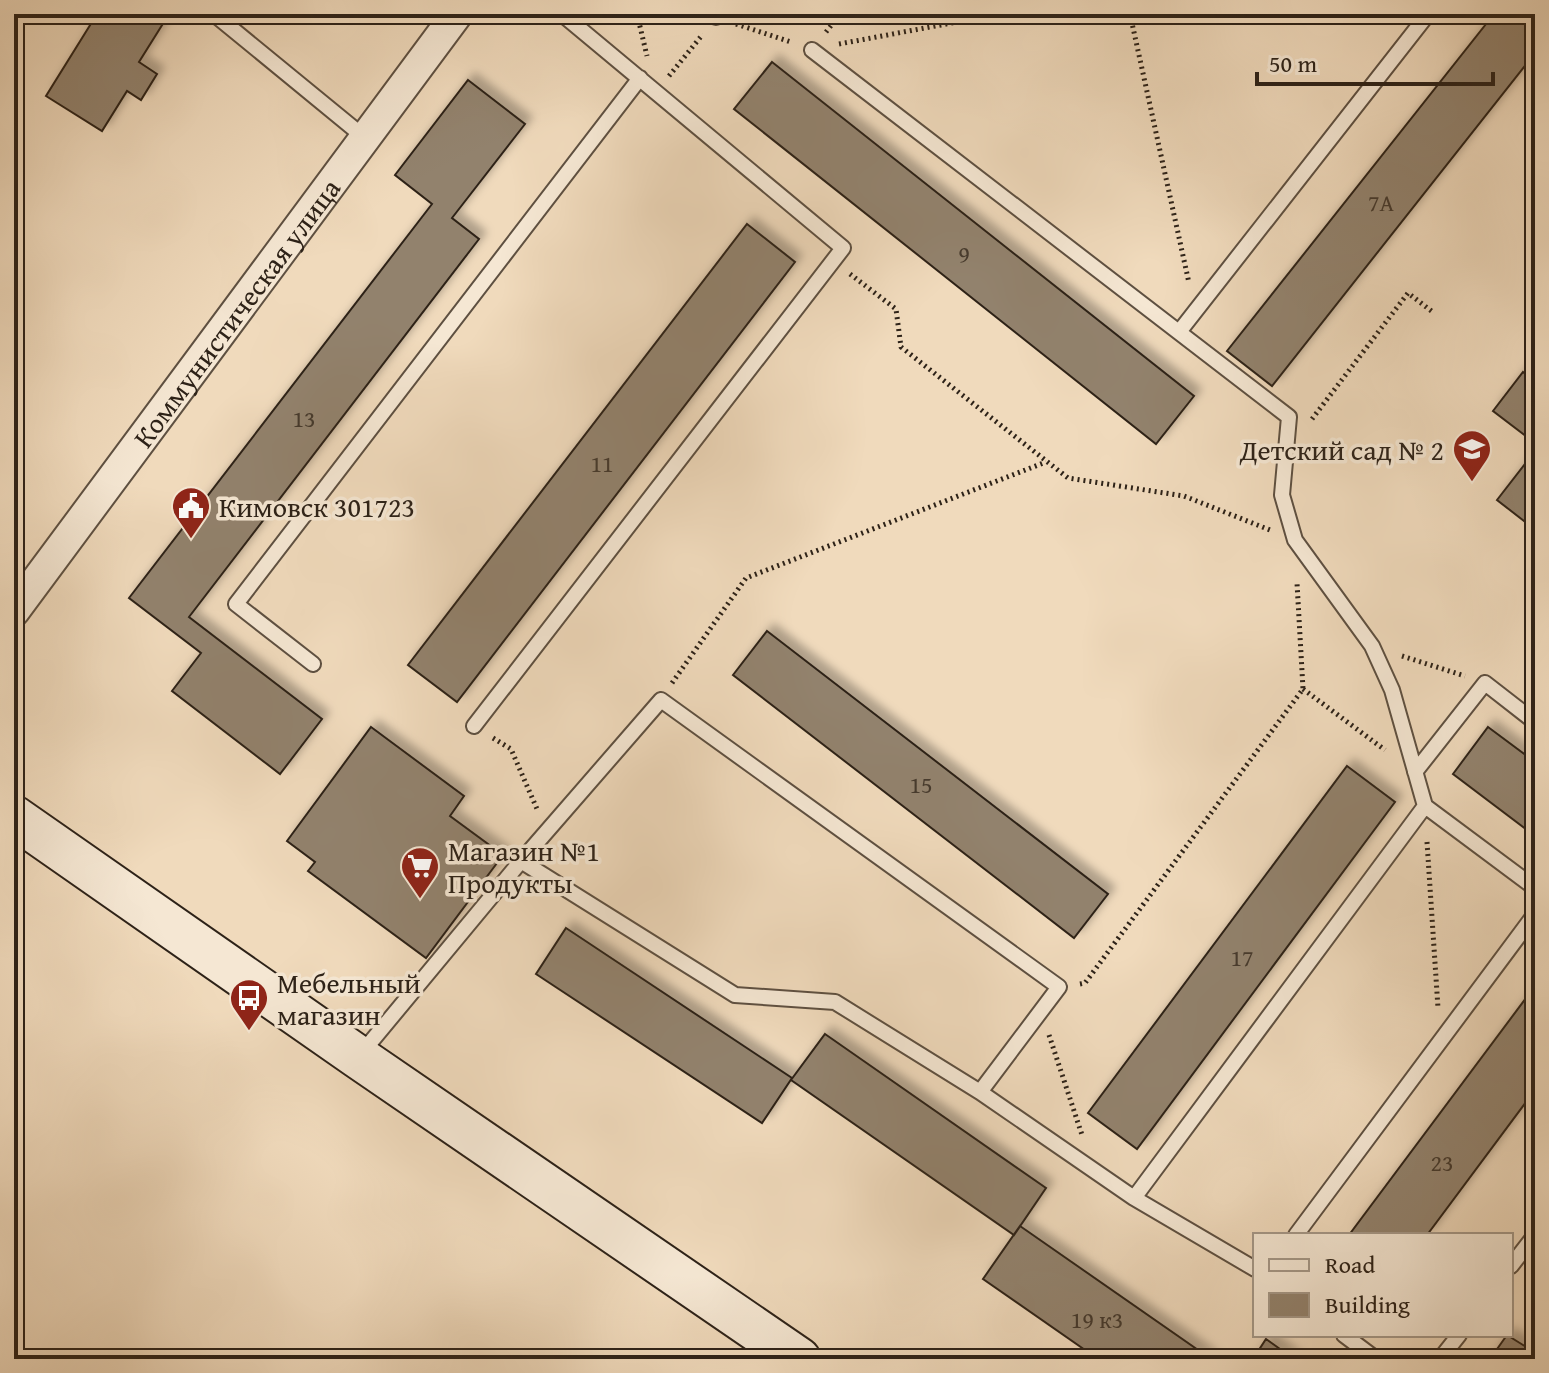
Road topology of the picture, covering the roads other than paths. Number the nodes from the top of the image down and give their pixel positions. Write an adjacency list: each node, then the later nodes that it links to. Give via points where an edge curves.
1 (214, 14): 7 (lane)
2 (457, 14): 7 (street, Коммунистическая улица)
3 (562, 14): 6 (lane)
4 (1428, 14): 8 (lane)
5 (812, 50): 8 (lane)
6 (640, 78): 10 (lane, via 236,604); 12 (lane, via 843,248)
7 (364, 137): 9 (street, Коммунистическая улица)
8 (1179, 332): 13 (lane, via 1289,417 1282,495 1295,540 1372,646 1392,690)
9 (14, 611)
10 (313, 664)
11 (1535, 722): 13 (lane, via 1485,683)
12 (474, 726)
13 (1415, 772): 14 (lane)
14 (1425, 806): 17 (lane); 21 (lane)
15 (14, 817): 19 (main road)
16 (521, 861): 19 (lane); 20 (lane, via 735,995 835,1002); 20 (lane, via 661,700 1059,987)
17 (1535, 888)
18 (1535, 914): 22 (lane)
19 (358, 1057): 28 (main road)
20 (980, 1092): 21 (lane)
21 (1134, 1198): 25 (lane)
22 (1297, 1233)
23 (1535, 1235): 24 (lane)
24 (1513, 1263)
25 (1253, 1268)
26 (1347, 1337): 29 (lane)
27 (1457, 1337): 30 (lane)
28 (799, 1359)
29 (1376, 1359)
30 (1440, 1359)

